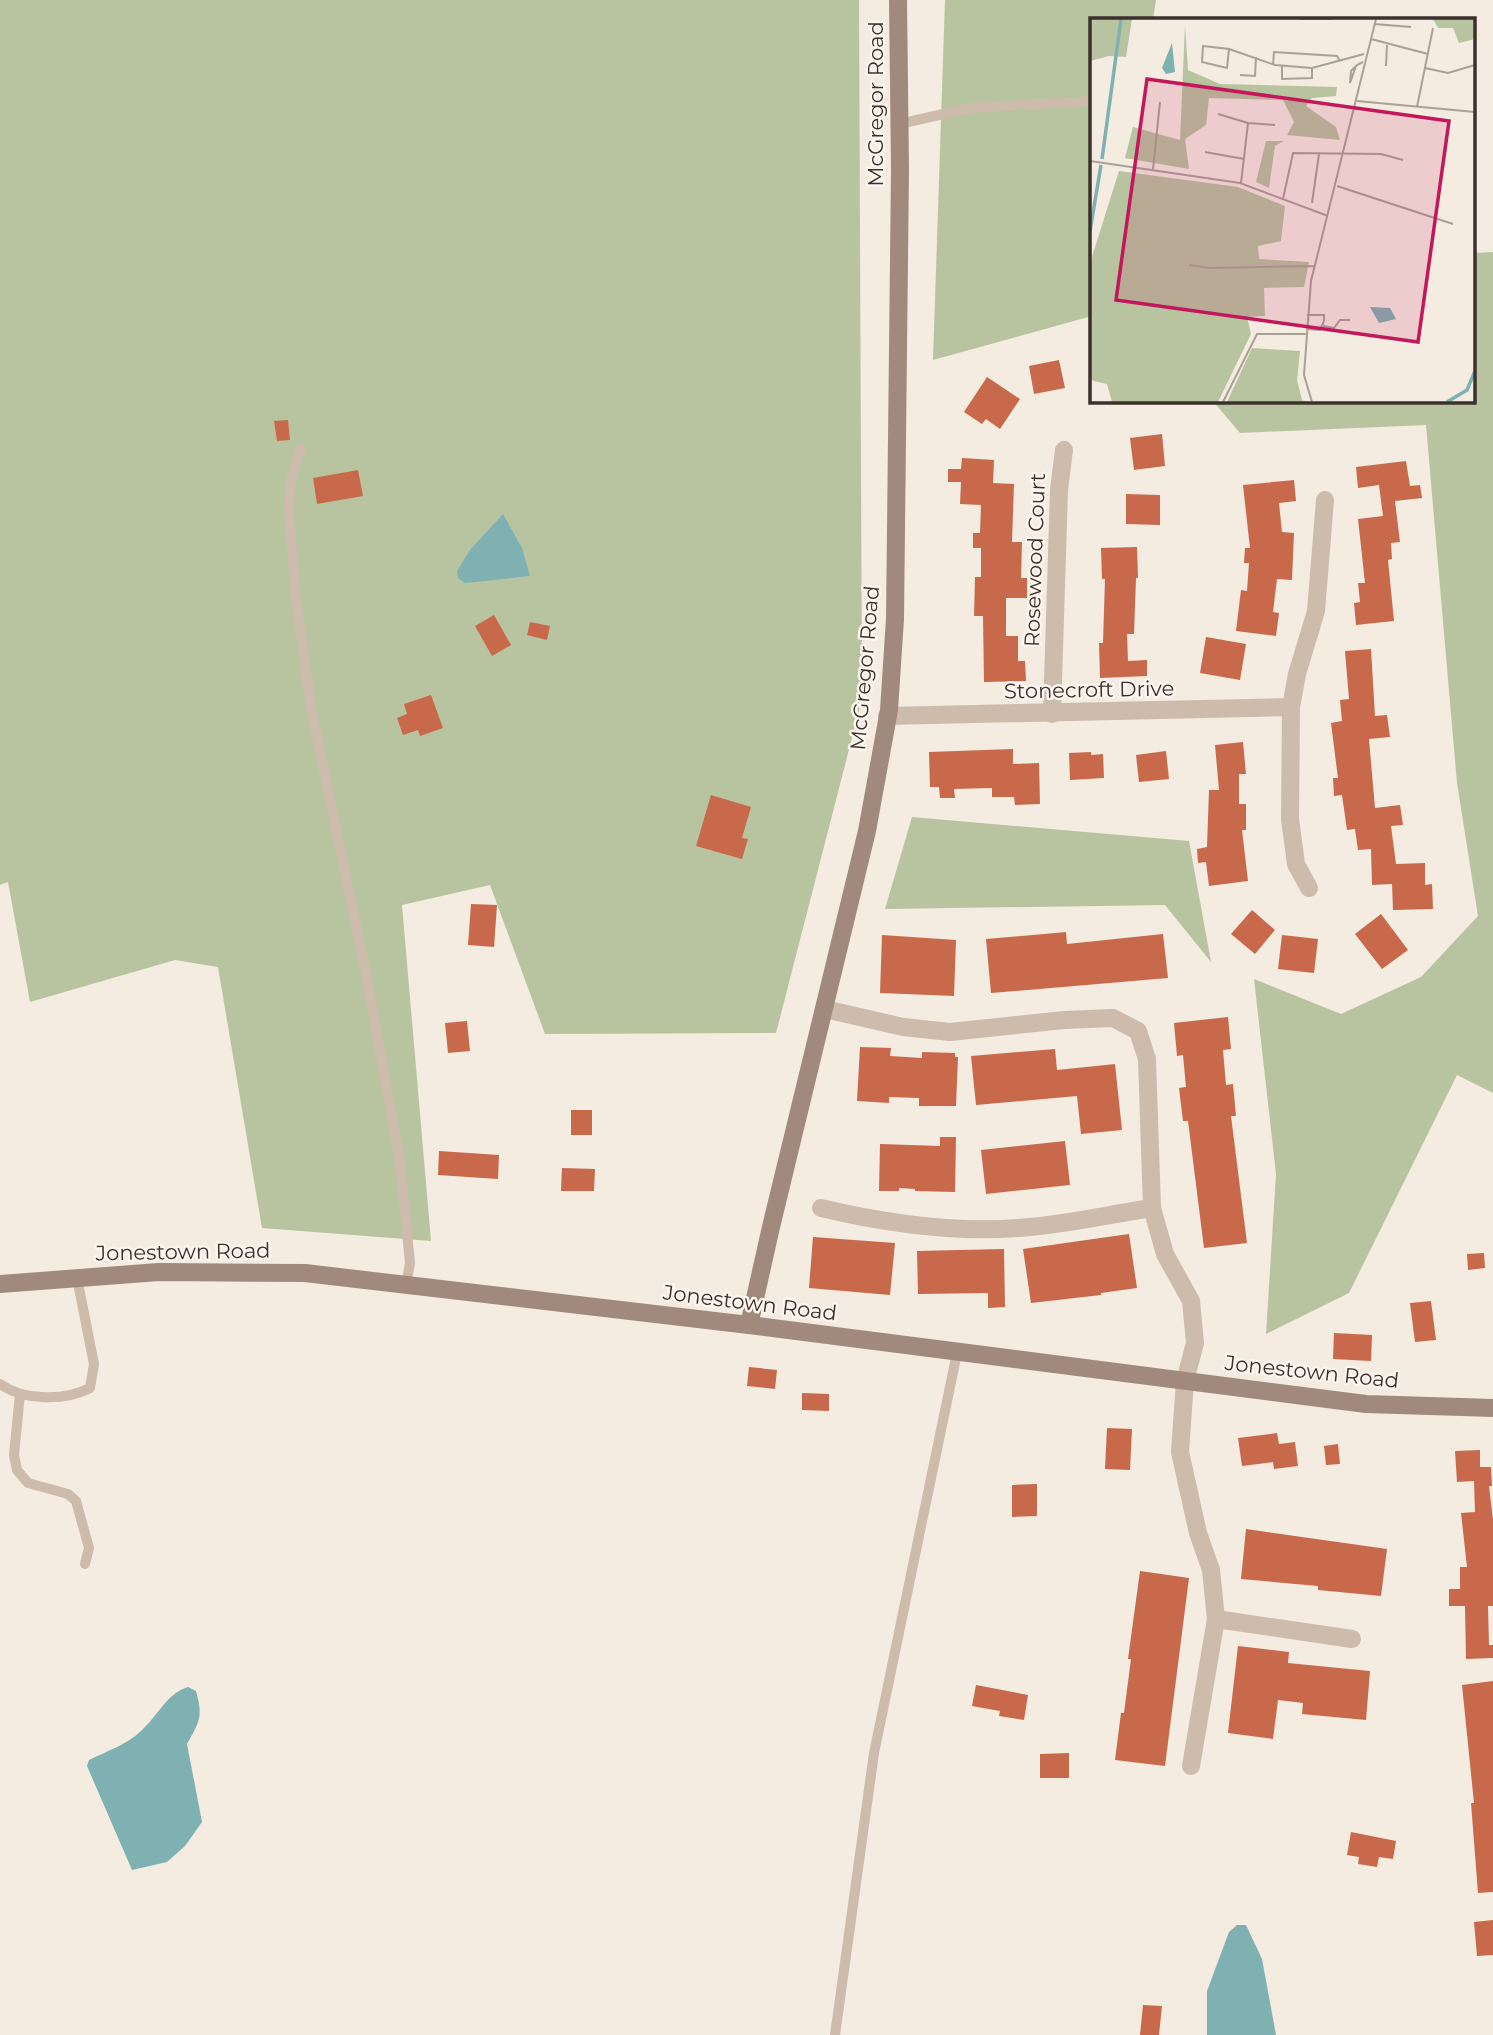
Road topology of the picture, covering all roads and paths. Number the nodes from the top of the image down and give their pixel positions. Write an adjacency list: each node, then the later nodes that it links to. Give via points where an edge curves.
1 (898, 0): 3 (main road, McGregor Road)
2 (1090, 101): 3 (lane, via 970,108)
3 (900, 124): 9 (main road, McGregor Road, via 895,618)
4 (301, 448): 16 (lane, via 291,478 289,510 295,591 311,708 400,1161 410,1263)
5 (1064, 450): 8 (street, Rosewood Court)
6 (1325, 500): 7 (street, via 1315,611)
7 (1291, 707): 8 (street, Stonecroft Drive); 10 (street, via 1290,819 1296,864)
8 (1052, 714): 9 (street, Stonecroft Drive)
9 (887, 716): 11 (main road, McGregor Road, via 867,831)
10 (1309, 888)
11 (825, 1009): 13 (street, via 902,1027 950,1032 1112,1018 1138,1031 1147,1059); 17 (main road, McGregor Road)
12 (821, 1208): 13 (street, via 943,1229 1029,1228)
13 (1153, 1208): 19 (street, via 1165,1254 1191,1301 1195,1343)
14 (77, 1278): 15 (main road, Jonestown Road); 16 (main road, Jonestown Road, via 159,1272 305,1273); 21 (lane, via 94,1364 90,1388 52,1397)
15 (0, 1284)
16 (406, 1285): 17 (main road, Jonestown Road)
17 (749, 1325): 18 (main road, Jonestown Road)
18 (957, 1353): 19 (main road, Jonestown Road); 27 (lane, via 874,1754)
19 (1185, 1381): 22 (main road, Jonestown Road, via 1366,1404); 24 (street, via 1180,1452 1211,1570)
20 (0, 1384): 21 (lane)
21 (20, 1394): 23 (lane, via 14,1455 17,1470 29,1483 68,1494 76,1501 89,1548)
22 (1493, 1408)
23 (85, 1564)
24 (1216, 1619): 25 (street); 26 (street)
25 (1352, 1639)
26 (1191, 1766)
27 (835, 2035)

